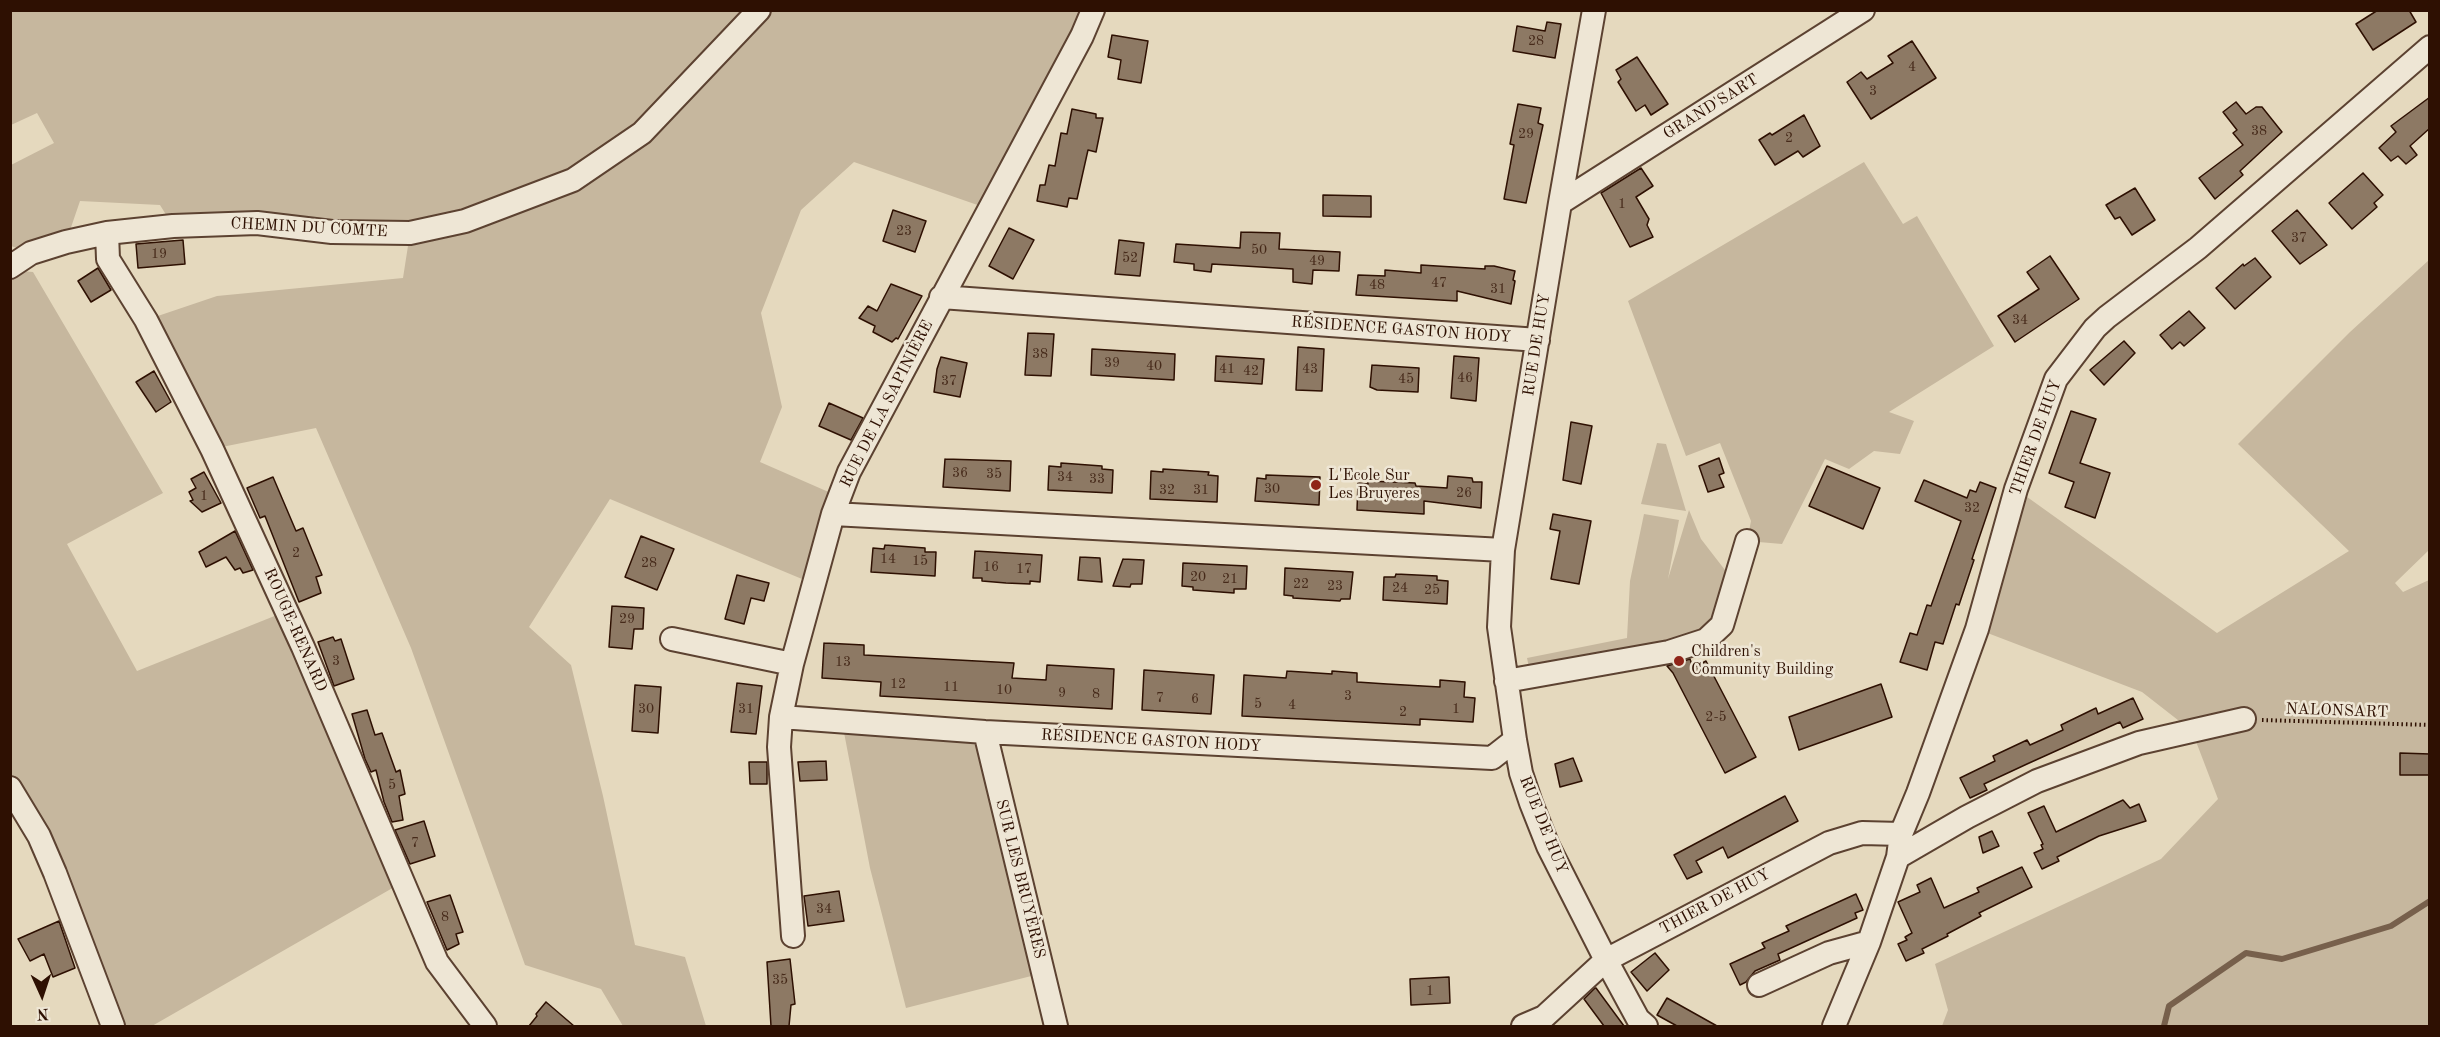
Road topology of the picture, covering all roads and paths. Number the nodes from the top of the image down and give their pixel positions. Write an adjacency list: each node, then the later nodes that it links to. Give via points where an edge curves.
1 (759, 10): 7 (street, CHEMIN DU COMTE, via 642,133 573,180 465,221 410,233 332,232 257,223)
2 (1093, 10): 10 (street, RUE DE LA SAPINIÈRE)
3 (1594, 10): 6 (street, RUE DE HUY)
4 (1863, 10): 6 (street, GRAND'SART)
5 (2430, 47): 24 (street, THIER DE HUY, via 2198,248 2107,317 2056,379 2016,489 1977,629)
6 (1560, 203): 11 (street, RUE DE HUY)
7 (107, 233): 8 (street, CHEMIN DU COMTE); 31 (street, ROUGE-RENARD, via 108,259 146,320 217,460 303,647 437,962)
8 (21, 250): 9 (street, CHEMIN DU COMTE)
9 (10, 267)
10 (941, 297): 11 (street, RÉSIDENCE GASTON HODY); 12 (street, RUE DE LA SAPINIÈRE, via 849,472)
11 (1538, 340): 14 (street, RUE DE HUY)
12 (833, 514): 14 (street); 16 (street, RUE DE LA SAPINIÈRE)
13 (1747, 541): 17 (street, via 1722,625 1706,640 1669,652)
14 (1503, 550): 17 (street, RUE DE HUY, via 1499,627)
15 (672, 639): 16 (street)
16 (792, 664): 18 (street, RUE DE LA SAPINIÈRE)
17 (1506, 681): 22 (street, RUE DE HUY)
18 (781, 717): 21 (street, RÉSIDENCE GASTON HODY); 26 (street, RUE DE LA SAPINIÈRE, via 779,747)
19 (2244, 719): 20 (path, NALONSART); 25 (street, via 2139,743 2037,781)
20 (2430, 725)
21 (985, 732): 22 (street, RÉSIDENCE GASTON HODY, via 1492,758); 32 (street, SUR LES BRUYÈRES)
22 (1515, 740): 28 (street, RUE DE HUY, via 1531,803 1548,846)
23 (10, 789): 30 (street, via 39,836)
24 (1900, 834): 25 (street, THIER DE HUY); 28 (street, THIER DE HUY, via 1862,833 1829,843)
25 (1898, 857): 27 (street, THIER DE HUY)
26 (793, 936)
27 (1869, 942): 29 (street, via 1829,953); 35 (street, THIER DE HUY)
28 (1606, 960): 33 (street, THIER DE HUY, via 1544,1017); 34 (street, via 1638,1019)
29 (1759, 985)
30 (113, 1026)
31 (485, 1026)
32 (1056, 1026)
33 (1523, 1026)
34 (1646, 1026)
35 (1834, 1026)

